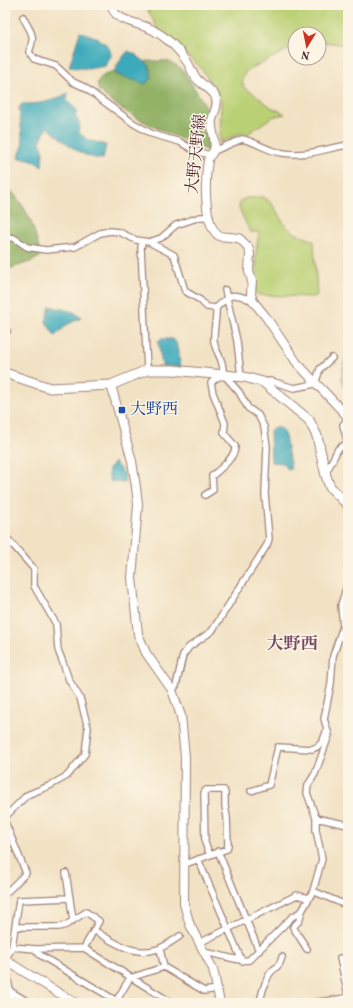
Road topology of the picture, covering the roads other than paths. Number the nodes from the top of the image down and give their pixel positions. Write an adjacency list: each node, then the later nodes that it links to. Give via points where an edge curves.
1 (112, 5): 4 (street, 大野天野線, via 112,10 119,17 152,30 170,41 182,54 198,81 215,96)
2 (23, 17): 4 (street, via 33,34 29,52 34,59 56,66 73,82 132,124 152,134 180,142 195,151)
3 (348, 145): 4 (street, via 308,154 264,149 242,139)
4 (212, 153): 5 (street, 大野天野線)
5 (207, 207): 6 (street); 7 (street, 大野天野線)
6 (200, 217): 7 (street); 10 (street, via 176,225 161,238)
7 (210, 217): 21 (street, 大野天野線, via 216,234 239,238 248,247 253,301 296,363)
8 (5, 237): 9 (street, via 14,238 27,247 46,250 75,247 100,233 110,231)
9 (142, 241): 10 (street); 16 (street)
10 (149, 242): 14 (street, via 174,255 188,294 200,300 207,308)
11 (225, 290): 12 (street)
12 (227, 297): 13 (street, via 232,295); 14 (street); 19 (street, via 237,341)
13 (248, 299)
14 (216, 308): 18 (street, via 214,341 223,362)
15 (332, 358): 21 (street, via 320,369)
16 (147, 370): 18 (main road); 22 (main road)
17 (5, 373): 22 (main road, via 50,388)
18 (223, 375): 19 (main road); 25 (street, via 211,383 225,423 224,433 235,446 235,450 223,467 212,476 213,490); 29 (street, via 239,392 248,408 258,415 264,427 267,446 265,494 269,539 212,631 189,647 183,655 176,686)
19 (241, 377): 20 (main road)
20 (263, 382): 21 (street, via 271,381 294,388); 24 (main road, via 309,420 316,436)
21 (315, 384): 23 (street, 大野天野線)
22 (111, 385): 29 (street, via 132,461 138,504 132,578 138,634 146,652)
23 (348, 418): 24 (street, via 343,425 346,444 338,449)
24 (325, 474): 26 (main road, via 330,487)
25 (204, 495)
26 (348, 505)
27 (5, 536): 32 (street, via 34,569 34,586 56,624 58,650 69,680 80,698 88,728 85,754 72,771 49,786 27,795)
28 (348, 582): 30 (street, via 341,606 343,626 333,656 324,719)
29 (172, 690): 39 (street, via 180,716 185,757)
30 (327, 727): 31 (street, via 321,744 317,747 278,747 270,785); 33 (street, via 327,744 308,785 307,793)
31 (251, 791)
32 (5, 817)
33 (316, 818): 35 (street); 41 (street, via 322,859)
34 (5, 822): 42 (street, via 26,873)
35 (348, 825)
36 (218, 851): 37 (street); 37 (street, via 227,849 228,845 225,793 224,790 206,790 205,842); 48 (street)
37 (210, 854): 38 (street)
38 (198, 859): 39 (street); 50 (street)
39 (184, 863): 53 (street, via 186,915)
40 (66, 873): 43 (street)
41 (313, 891): 44 (street); 45 (street)
42 (5, 894)
43 (70, 898): 47 (street); 49 (street, via 19,900)
44 (308, 898): 46 (street); 48 (street, via 297,895)
45 (348, 906)
46 (302, 911): 58 (street, via 299,921 293,928 306,941); 59 (street, via 292,917)
47 (73, 920): 49 (street, via 59,927); 51 (street, via 86,912 99,921)
48 (246, 920): 50 (street); 59 (street)
49 (16, 927): 54 (street)
50 (228, 929): 53 (street); 64 (street)
51 (94, 930): 55 (street); 57 (street, via 124,948 150,951)
52 (180, 936): 57 (street)
53 (199, 943): 60 (street)
54 (12, 946): 56 (street); 63 (street)
55 (84, 948): 56 (street); 66 (street)
56 (35, 949): 70 (street)
57 (160, 949): 65 (street)
58 (307, 949)
59 (259, 951): 64 (street, via 249,960)
60 (205, 953): 64 (street); 68 (street, via 213,969)
61 (282, 957): 76 (street, via 280,966 270,973)
62 (340, 958): 69 (street, via 348,995)
63 (5, 961): 67 (street); 73 (street)
64 (242, 961)
65 (164, 967): 66 (street); 68 (street, via 204,991)
66 (130, 978): 70 (street); 74 (street)
67 (8, 989): 71 (street); 72 (street)
68 (218, 989): 75 (street)
69 (346, 1000): 77 (street)
70 (117, 1002)
71 (12, 1003)
72 (30, 1003)
73 (75, 1003)
74 (172, 1003)
75 (220, 1003)
76 (260, 1003)
77 (313, 1003)

